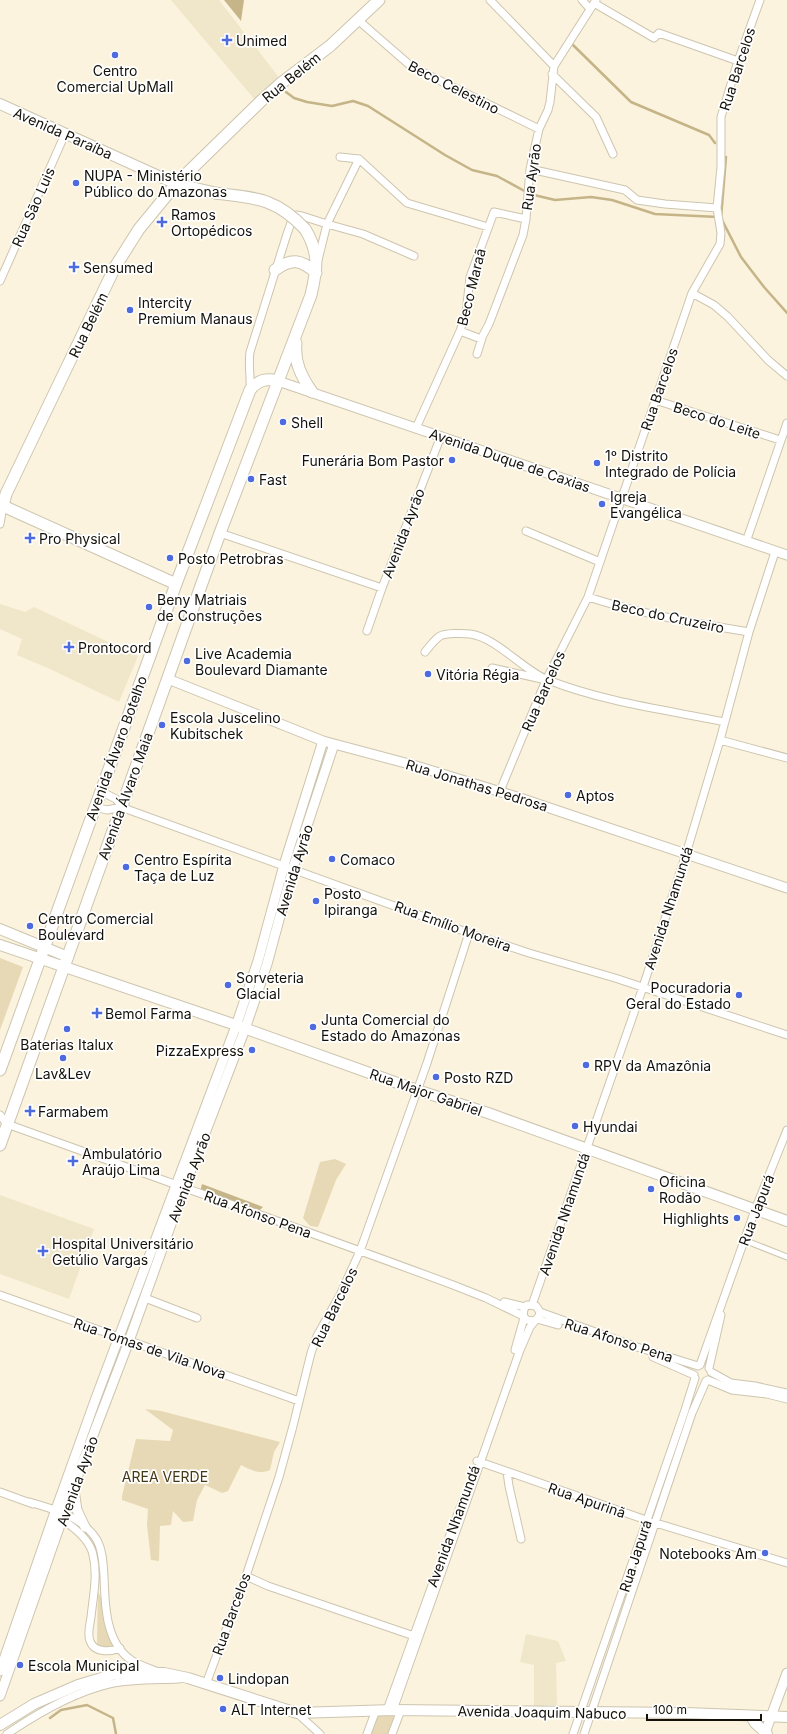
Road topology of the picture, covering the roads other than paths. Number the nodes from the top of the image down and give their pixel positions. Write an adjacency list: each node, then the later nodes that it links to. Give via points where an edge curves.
1 (490, 0): 8 (street)
2 (582, 0): 5 (street)
3 (760, 0): 7 (street, Rua Barcelos)
4 (374, 2): 6 (main road, Rua Belém)
5 (594, 4): 7 (street, via 654,38 659,34); 8 (street, Rua Ayrão)
6 (358, 20): 11 (street, Beco Celestino, via 412,67); 17 (main road, Rua Belém, via 330,46 267,95)
7 (738, 61): 18 (street, Rua Barcelos, via 721,117 721,166)
8 (554, 66): 9 (street, Rua Ayrão)
9 (552, 74): 11 (street, Rua Ayrão, via 548,110); 13 (street, via 596,117)
10 (0, 104): 12 (main road, Avenida Paraíba)
11 (539, 130): 16 (street, Rua Ayrão)
12 (65, 134): 17 (main road, Avenida Paraíba); 25 (street, Rua São Luis)
13 (613, 154)
14 (340, 157): 15 (street)
15 (359, 158): 20 (street); 21 (street, via 407,203)
16 (530, 169): 18 (street, via 625,190 637,200); 19 (street, Rua Ayrão)
17 (176, 184): 23 (main road, Avenida Paraíba, bridge, via 258,199 285,210 312,239); 41 (main road, Rua Belém, via 139,229 115,267)
18 (717, 208): 26 (street, Rua Barcelos, via 720,244)
19 (526, 219): 21 (street, Beco Maraã, via 494,212); 29 (street, Rua Ayrão)
20 (327, 224): 22 (street, via 363,234); 23 (street); 24 (street, via 296,215)
21 (488, 227): 27 (street, Beco Maraã, via 470,277 466,313)
22 (414, 256)
23 (316, 268): 24 (main road, via 291,261); 28 (main road, via 311,295)
24 (275, 270): 33 (street, via 250,352)
25 (0, 281)
26 (692, 292): 31 (street, via 728,317 768,360); 35 (street, Rua Barcelos)
27 (460, 331): 29 (street); 37 (street, Beco Maraã)
28 (296, 337): 32 (main road); 34 (main road, via 298,367)
29 (482, 338): 30 (street, Rua Ayrão)
30 (477, 354)
31 (787, 376)
32 (278, 381): 33 (main road, via 264,380); 34 (street, Avenida Duque de Caxias); 44 (main road, Avenida Álvaro Maia)
33 (250, 390): 49 (main road, Avenida Álvaro Botelho)
34 (312, 392): 37 (street, Avenida Duque de Caxias)
35 (654, 400): 39 (street, Beco do Leite); 40 (street, Rua Barcelos)
36 (787, 423): 39 (street)
37 (416, 428): 38 (street, Avenida Duque de Caxias)
38 (441, 436): 40 (street, Avenida Duque de Caxias); 50 (street, Avenida Ayrão)
39 (780, 440): 45 (street)
40 (621, 498): 45 (street, Avenida Duque de Caxias); 48 (street, Rua Barcelos)
41 (1, 505): 42 (street, Rua Belém); 49 (main road)
42 (0, 524)
43 (526, 531): 48 (street)
44 (220, 533): 50 (street); 56 (main road, Avenida Álvaro Maia)
45 (746, 542): 46 (street, Avenida Duque de Caxias)
46 (775, 552): 47 (street, Avenida Duque de Caxias); 53 (street, Avenida Nhamundá)
47 (787, 556)
48 (600, 562): 51 (street, Rua Barcelos)
49 (176, 584): 63 (main road, Avenida Álvaro Botelho)
50 (382, 588): 52 (street, Avenida Ayrão)
51 (588, 598): 53 (street, Beco do Cruzeiro, via 667,618); 57 (street, Rua Barcelos)
52 (367, 631)
53 (750, 632): 58 (street, Avenida Nhamundá)
54 (425, 652): 57 (street, via 440,636 471,634 502,650)
55 (492, 668): 57 (street)
56 (168, 679): 60 (street, Rua Jonathas Pedrosa); 66 (main road, Avenida Álvaro Maia)
57 (546, 680): 58 (street, via 616,700); 64 (street, Rua Barcelos)
58 (725, 722): 59 (street, Avenida Nhamundá)
59 (720, 740): 62 (street); 67 (street, Avenida Nhamundá)
60 (323, 741): 61 (street, Rua Jonathas Pedrosa); 68 (street, Avenida Ayrão)
61 (334, 744): 64 (street, Rua Jonathas Pedrosa); 68 (street, Avenida Ayrão)
62 (787, 758)
63 (100, 791): 65 (main road, Avenida Álvaro Botelho); 66 (street, Rua Emílio Moreira, via 116,799)
64 (500, 791): 67 (street, Rua Jonathas Pedrosa)
65 (94, 807): 66 (street, Rua Emílio Moreira, via 108,810); 73 (main road, Avenida Álvaro Botelho)
66 (122, 807): 68 (street, Rua Emílio Moreira); 76 (main road, Avenida Álvaro Maia)
67 (686, 854): 69 (street, Rua Jonathas Pedrosa); 78 (street, Avenida Nhamundá)
68 (289, 867): 71 (street, Rua Emílio Moreira); 75 (street, Avenida Ayrão); 77 (street, Avenida Ayrão)
69 (787, 888)
70 (0, 929): 73 (main road)
71 (469, 932): 78 (street, Rua Emílio Moreira); 82 (street, Rua Barcelos)
72 (0, 945): 74 (main road)
73 (44, 948): 74 (main road, Avenida Álvaro Botelho); 76 (main road)
74 (39, 959): 76 (main road); 81 (main road, Avenida Álvaro Botelho)
75 (258, 961): 77 (street); 79 (street, Avenida Ayrão)
76 (66, 962): 79 (main road, Rua Major Gabriel); 84 (main road, Avenida Álvaro Maia)
77 (267, 964): 79 (street, Avenida Ayrão)
78 (643, 987): 80 (street, Rua Emílio Moreira); 87 (street, Avenida Nhamundá)
79 (241, 1027): 82 (main road, Rua Major Gabriel); 88 (street, Avenida Ayrão)
80 (787, 1035)
81 (0, 1070)
82 (417, 1090): 87 (main road, Rua Major Gabriel); 92 (street, Rua Barcelos)
83 (0, 1115): 84 (street, Rua Afonso Pena)
84 (4, 1125): 86 (main road, Avenida Álvaro Maia); 88 (street, Rua Afonso Pena)
85 (787, 1130): 89 (street, Rua Japurá)
86 (0, 1145)
87 (587, 1149): 89 (main road, Rua Major Gabriel); 98 (street, Avenida Nhamundá)
88 (180, 1187): 92 (street, Rua Afonso Pena); 96 (street, Avenida Ayrão); 103 (street, Avenida Ayrão)
89 (755, 1210): 90 (main road, Rua Major Gabriel); 91 (street, Rua Japurá)
90 (787, 1221)
91 (744, 1240): 93 (street); 94 (street, Rua Japurá)
92 (360, 1251): 97 (street, Rua Afonso Pena); 112 (street, Rua Barcelos, via 318,1336 306,1369)
93 (787, 1256)
94 (727, 1292): 105 (street, Rua Japurá); 106 (street, Rua Japurá)
95 (0, 1295): 103 (street, Rua Tomas de Vila Nova)
96 (145, 1298): 100 (street); 104 (street, Avenida Ayrão)
97 (486, 1298): 98 (street, Rua Afonso Pena); 99 (street, Rua Afonso Pena)
98 (529, 1306): 99 (street, via 523,1311); 101 (street, via 536,1306)
99 (524, 1317): 101 (street, via 530,1322); 113 (street, Avenida Nhamundá, via 516,1349)
100 (197, 1318)
101 (537, 1318): 102 (street, Rua Afonso Pena); 113 (street, Avenida Nhamundá, via 520,1350)
102 (574, 1328): 105 (street, Rua Afonso Pena); 107 (street, Rua Afonso Pena, via 664,1361)
103 (119, 1337): 104 (street, Rua Tomas de Vila Nova); 117 (street, Avenida Ayrão)
104 (129, 1341): 112 (street, Rua Tomas de Vila Nova); 115 (street, Avenida Ayrão)
105 (699, 1365): 106 (street); 107 (street, via 694,1370)
106 (710, 1370): 108 (street); 109 (street, via 731,1383)
107 (694, 1376): 108 (street, via 699,1382); 118 (street, Rua Japurá, via 684,1413)
108 (707, 1381): 109 (street, via 732,1390); 119 (street, Rua Japurá, via 692,1413)
109 (768, 1391): 110 (street); 111 (street)
110 (787, 1394)
111 (787, 1399)
112 (299, 1402): 123 (street, Rua Barcelos)
113 (478, 1462): 114 (street, Rua Apurinã); 124 (street, Avenida Nhamundá)
114 (507, 1472): 118 (street, Rua Apurinã); 121 (street)
115 (74, 1485): 117 (street, Avenida Ayrão); 120 (street, via 75,1503)
116 (0, 1492): 117 (street)
117 (59, 1514): 120 (street); 125 (street, via 88,1543 93,1554 94,1582 89,1633 91,1644 103,1651); 126 (street, Avenida Ayrão)
118 (646, 1520): 119 (street, Rua Apurinã); 135 (street, Rua Japurá)
119 (655, 1523): 122 (street, Rua Apurinã); 137 (street, Rua Japurá)
120 (85, 1527): 125 (street, via 101,1550 107,1614 112,1634)
121 (521, 1539)
122 (787, 1563)
123 (246, 1576): 124 (street); 131 (street, Rua Barcelos)
124 (416, 1637): 134 (street, Avenida Nhamundá)
125 (120, 1648): 128 (street, via 137,1664)
126 (8, 1660): 127 (street, Avenida Ayrão); 132 (street, Avenida Ayrão)
127 (0, 1671)
128 (164, 1673): 130 (main road, Avenida Joaquim Nabuco); 141 (main road, Avenida Joaquim Nabuco, via 115,1674 97,1678 34,1704)
129 (787, 1674): 139 (street)
130 (188, 1678): 131 (main road, Avenida Joaquim Nabuco); 143 (street, via 110,1684 94,1688 67,1700)
131 (206, 1684): 136 (main road, Avenida Joaquim Nabuco)
132 (0, 1696)
133 (376, 1710): 134 (main road, Avenida Joaquim Nabuco); 136 (main road, Avenida Joaquim Nabuco); 145 (street)
134 (394, 1710): 135 (main road, Avenida Joaquim Nabuco); 146 (street, Avenida Nhamundá)
135 (580, 1712): 137 (main road, Avenida Joaquim Nabuco); 147 (street, Rua Japurá)
136 (297, 1713): 144 (street)
137 (591, 1713): 138 (main road, Avenida Joaquim Nabuco); 148 (street, Rua Japurá)
138 (751, 1716): 139 (main road, Avenida Joaquim Nabuco); 142 (main road)
139 (771, 1716): 140 (main road, Avenida Joaquim Nabuco); 142 (street)
140 (787, 1717)
141 (0, 1725)
142 (766, 1733)
143 (7, 1734)
144 (320, 1734)
145 (367, 1734)
146 (392, 1734)
147 (573, 1734)
148 (584, 1734)

